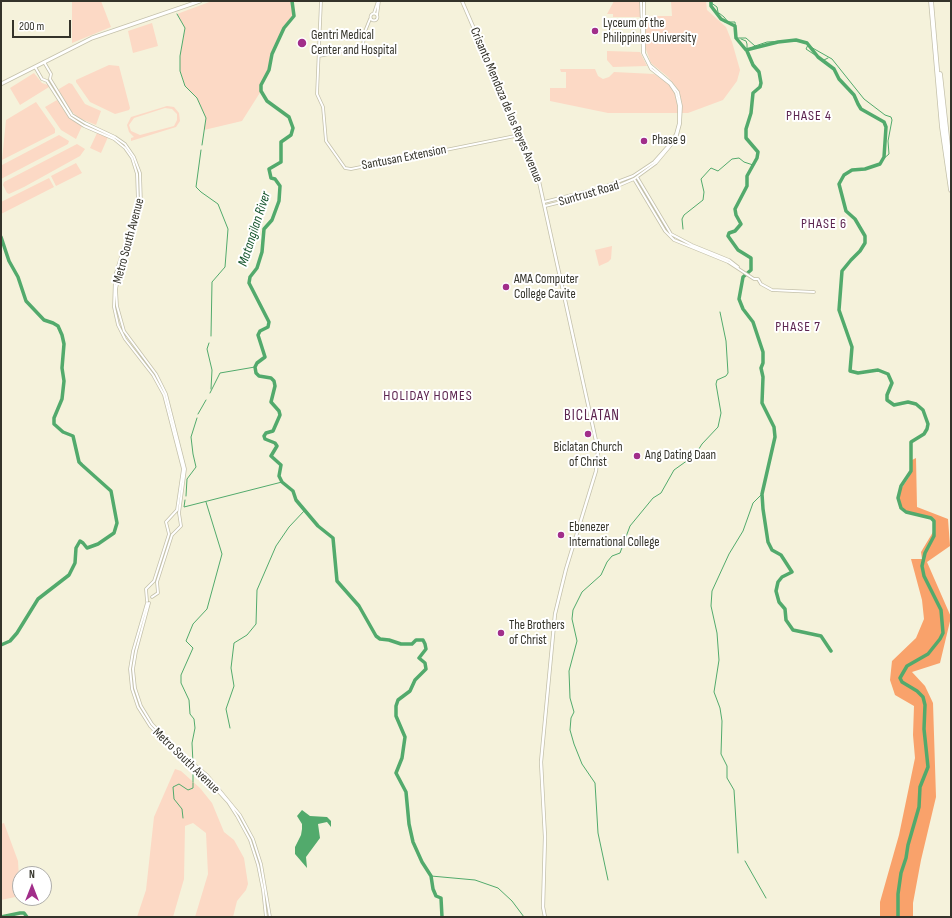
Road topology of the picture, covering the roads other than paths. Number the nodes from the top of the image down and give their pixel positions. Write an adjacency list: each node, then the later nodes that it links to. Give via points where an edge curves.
1 (200, 1): 11 (main road, via 96,37)
2 (321, 1): 10 (street)
3 (378, 1): 7 (street); 8 (street)
4 (462, 1): 17 (main road, Crisanto Mendoza de los Reyes Avenue)
5 (643, 1): 13 (street, via 642,50 646,62)
6 (932, 1): 18 (highway); 20 (highway, via 942,127)
7 (374, 14): 8 (street); 9 (street, via 370,15)
8 (377, 15): 9 (street, via 376,20)
9 (371, 20): 10 (street, via 364,34 363,47)
10 (319, 56): 17 (street, Santusan Extension, via 317,94 323,106 326,141 348,169)
11 (44, 62): 12 (main road); 14 (street, Metro South Avenue, via 51,74)
12 (35, 67): 14 (street, Metro South Avenue, via 42,79); 15 (main road)
13 (652, 69): 19 (street, Suntrust Road, via 676,89 681,104 680,124 668,150); 21 (street, Suntrust Road, via 670,84 678,99 678,129 667,149 646,169 619,182)
14 (49, 80): 16 (street, Metro South Avenue, via 70,117)
15 (1, 84)
16 (96, 129): 26 (street, Metro South Avenue, via 125,148 132,158 137,174 138,203 115,276 114,307 118,325 125,339 153,375 167,406 182,465 179,500); 27 (street, Metro South Avenue, via 115,137 129,148 140,173 141,203 118,277 116,306 124,331 156,374 169,404 185,464)
17 (520, 135): 21 (main road, Crisanto Mendoza de los Reyes Avenue, via 538,177)
18 (951, 173)
19 (635, 178): 22 (street, Suntrust Road, via 606,191); 23 (street, via 671,234 729,260)
20 (951, 190)
21 (544, 202): 22 (main road, Crisanto Mendoza de los Reyes Avenue)
22 (545, 206): 37 (main road, Crisanto Mendoza de los Reyes Avenue, via 598,450 596,471 566,568 555,614 541,762 545,837)
23 (754, 279): 24 (street); 25 (street, via 758,279 766,288 778,292)
24 (756, 282)
25 (814, 292)
26 (173, 516): 27 (street); 28 (street, Metro South Avenue, via 166,522)
27 (179, 518): 29 (street, Metro South Avenue, via 181,527)
28 (168, 530): 29 (street); 30 (street, Metro South Avenue, via 169,534)
29 (174, 532): 31 (street, Metro South Avenue)
30 (152, 585): 31 (street); 32 (street, via 146,589)
31 (157, 588): 33 (street, via 157,594)
32 (148, 596): 33 (street); 34 (street, Metro South Avenue)
33 (152, 597): 34 (street, Metro South Avenue)
34 (148, 602): 35 (street, Metro South Avenue, via 131,660 132,689 138,707 147,722 175,752 192,765 228,802 250,840 261,877); 36 (street, Metro South Avenue, via 134,660 135,688 146,717 177,750 195,763 230,801 248,829 262,870)
35 (266, 917)
36 (270, 917)
37 (545, 917)

